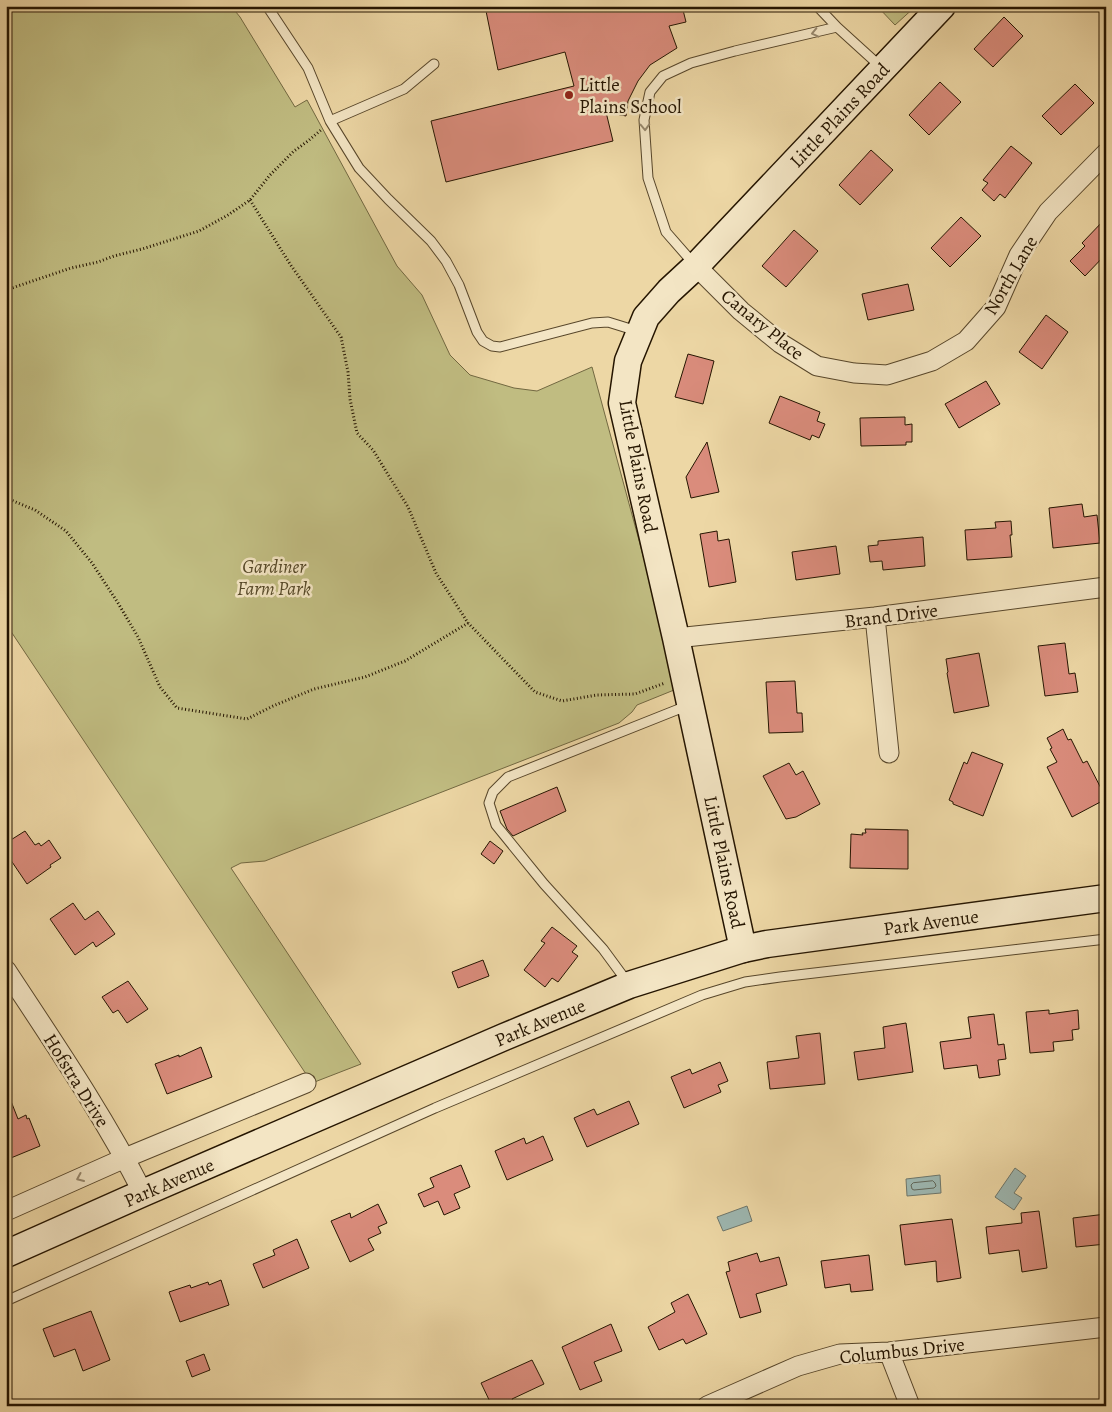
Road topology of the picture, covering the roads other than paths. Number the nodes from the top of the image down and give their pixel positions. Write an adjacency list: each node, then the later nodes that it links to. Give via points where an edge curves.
1 (267, 6): 7 (lane, via 308,68)
2 (817, 6): 4 (lane)
3 (942, 6): 6 (main road, Little Plains Road)
4 (837, 28): 6 (lane); 9 (lane, one-way to 9, via 691,63 663,76 650,92 644,120 648,178 666,232)
5 (434, 64): 7 (lane, via 404,89)
6 (883, 69): 9 (main road, Little Plains Road)
7 (330, 121): 10 (lane, via 359,168 446,260 483,341 500,347 577,326 608,322)
8 (1106, 153): 11 (street, North Lane, via 1048,212 1018,255 996,307 966,341)
9 (696, 266): 10 (main road, Little Plains Road, via 668,291 646,317); 11 (street, Canary Place, via 741,311 780,343 817,366 887,375 932,361)
10 (640, 331): 14 (main road, Little Plains Road, via 628,361 622,403)
11 (951, 350)
12 (1106, 587): 13 (street, Brand Drive)
13 (875, 618): 14 (street, Brand Drive); 16 (street)
14 (676, 638): 15 (main road, Little Plains Road)
15 (691, 704): 19 (main road, Little Plains Road); 21 (lane, via 508,777 493,792 488,803 496,825)
16 (889, 753)
17 (1106, 898): 19 (main road, Park Avenue)
18 (1106, 938): 27 (lane, via 780,976 702,995 435,1108)
19 (744, 949): 21 (main road, Park Avenue)
20 (6, 970): 23 (street, Hofstra Drive)
21 (629, 985): 24 (main road, Park Avenue)
22 (306, 1083): 23 (street)
23 (125, 1158): 24 (street, Hofstra Drive); 25 (street, one-way to 25)
24 (143, 1194): 26 (main road, Park Avenue)
25 (6, 1211)
26 (6, 1254)
27 (6, 1301)
28 (1106, 1326): 29 (street, Columbus Drive)
29 (889, 1352): 30 (street, Columbus Drive, via 840,1354 798,1366); 31 (street)
30 (708, 1406)
31 (910, 1406)

